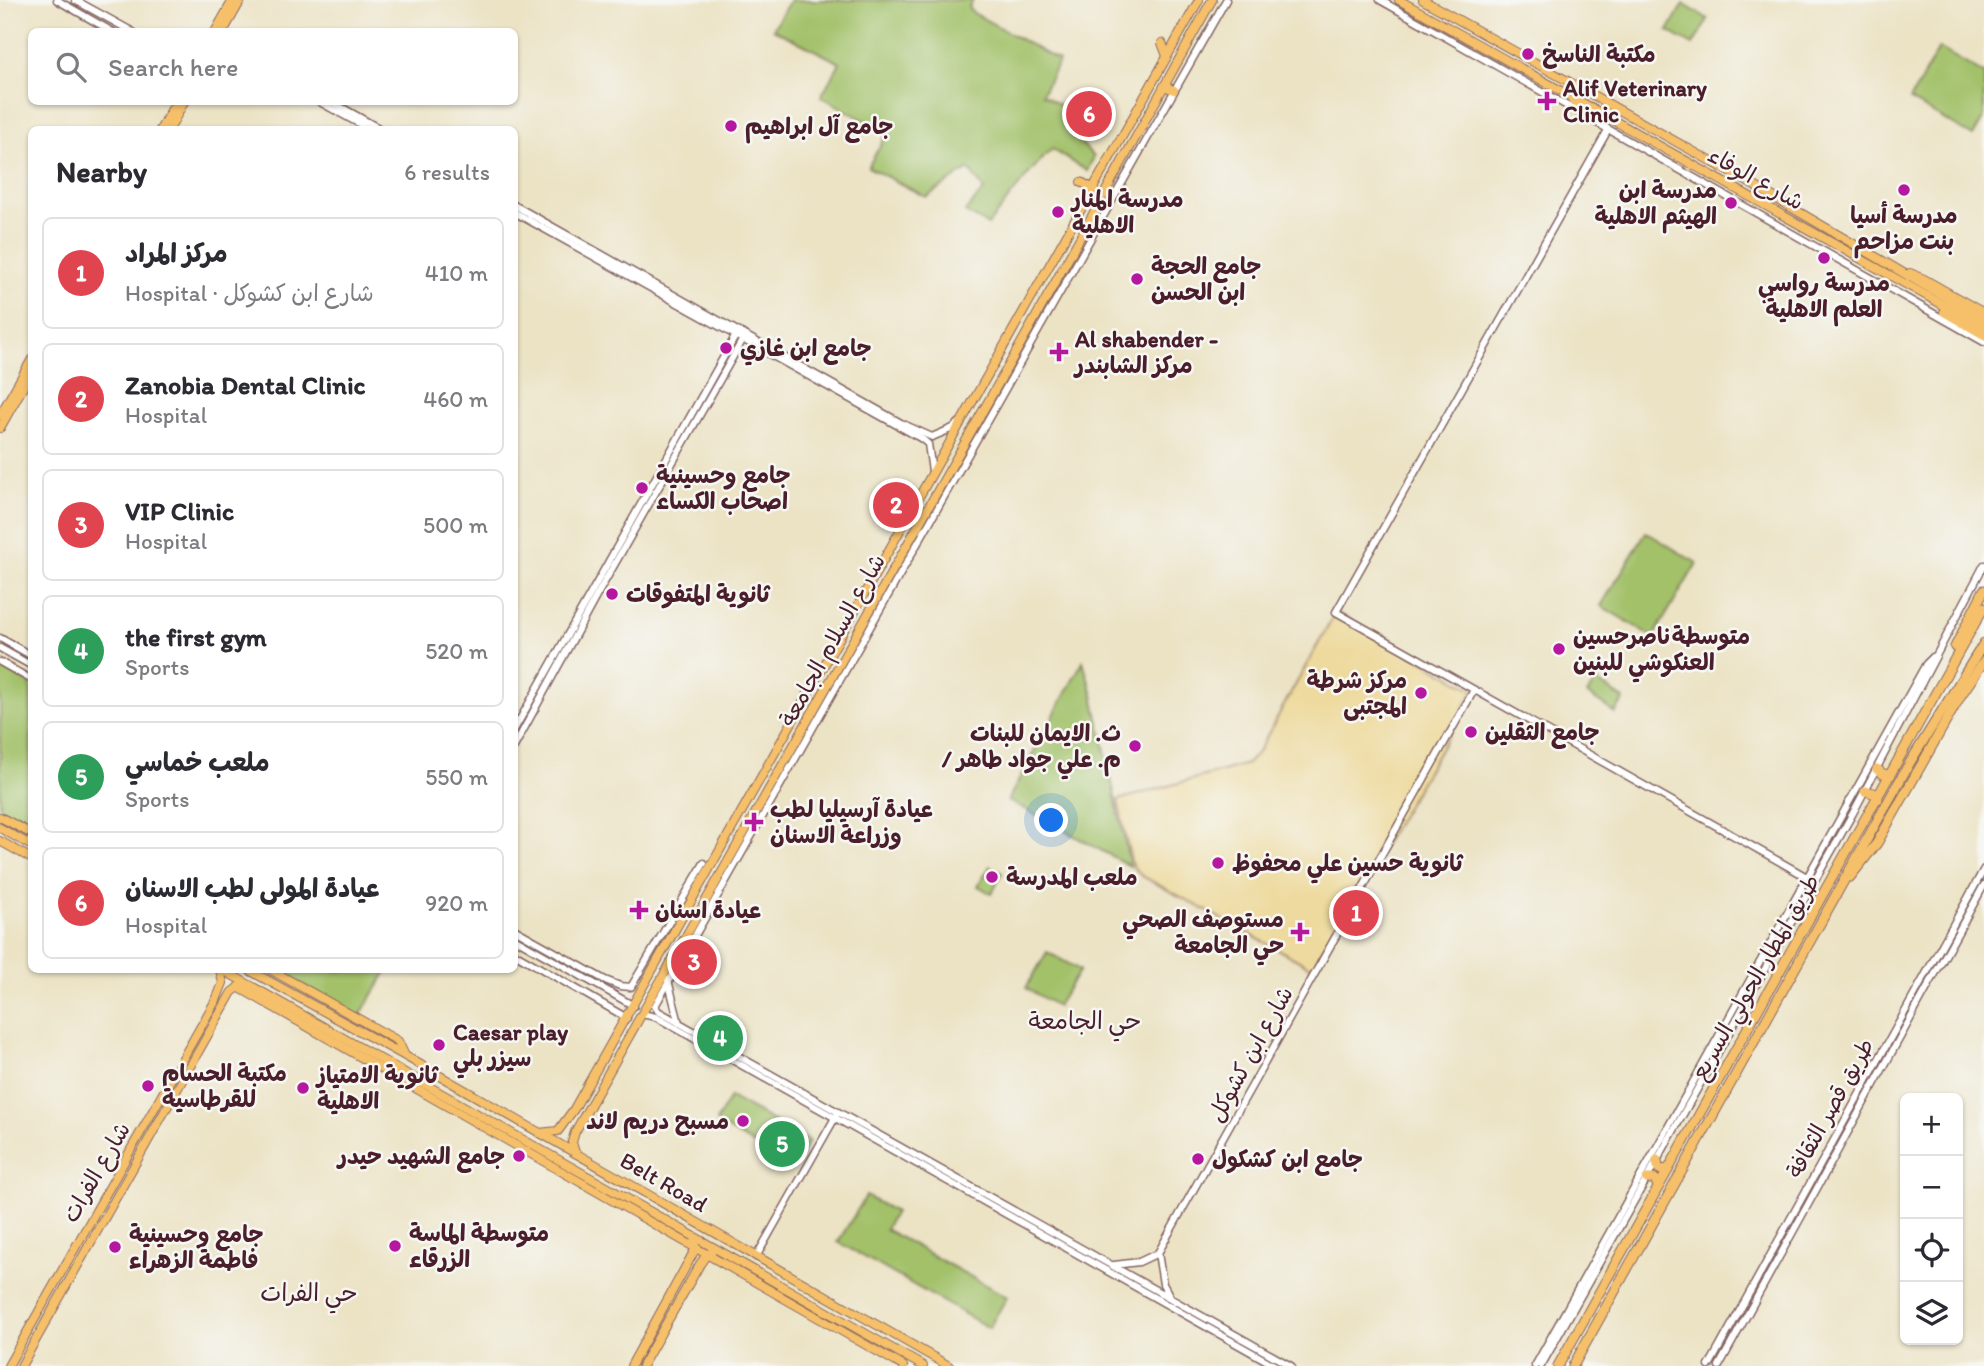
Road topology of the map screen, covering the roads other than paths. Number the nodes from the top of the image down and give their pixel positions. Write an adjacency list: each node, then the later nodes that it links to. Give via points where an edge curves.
1 (57, 0): 11 (street)
2 (75, 0): 12 (street)
3 (233, 0): 13 (main road)
4 (242, 0): 14 (main road)
5 (1199, 0): 19 (main road, شارع السلام الجامعة)
6 (1212, 0): 20 (main road, شارع السلام الجامعة)
7 (1226, 0): 21 (street)
8 (1380, 0): 17 (street)
9 (1399, 0): 17 (main road, شارع الوفاء)
10 (1425, 0): 18 (main road, شارع الوفاء)
11 (106, 28)
12 (126, 28)
13 (217, 28)
14 (225, 28)
15 (1162, 43): 19 (main road)
16 (1521, 44): 18 (main road)
17 (1477, 49): 22 (main road, شارع الوفاء); 27 (street)
18 (1516, 52): 41 (main road, شارع الوفاء, via 1741,173)
19 (1167, 56): 36 (main road, شارع السلام الجامعة)
20 (1164, 86): 21 (main road); 38 (main road, شارع السلام الجامعة)
21 (1174, 90): 38 (street)
22 (1569, 95): 27 (main road); 33 (main road, شارع الوفاء)
23 (174, 105): 28 (main road)
24 (182, 105): 29 (main road)
25 (325, 105): 30 (street)
26 (336, 105): 31 (street)
27 (1580, 113): 32 (street)
28 (162, 126)
29 (171, 126)
30 (364, 126)
31 (375, 126)
32 (1608, 130): 34 (street); 76 (street, via 1336,612)
33 (1639, 135): 34 (main road); 40 (main road, شارع الوفاء)
34 (1634, 144): 52 (street)
35 (1081, 182): 36 (main road)
36 (1094, 189): 43 (main road, شارع السلام الجامعة)
37 (518, 207): 44 (street)
38 (1100, 213): 46 (main road, شارع السلام الجامعة); 58 (street)
39 (518, 214): 44 (street)
40 (1842, 248): 47 (main road, شارع الوفاء); 49 (main road, via 1857,262)
41 (1902, 272): 42 (main road, via 1919,276); 45 (main road, شارع الوفاء)
42 (1984, 313)
43 (1021, 317): 46 (main road); 48 (main road, شارع السلام الجامعة)
44 (711, 319): 50 (street); 57 (street)
45 (1984, 320)
46 (1032, 324): 51 (main road, شارع السلام الجامعة)
47 (1984, 328)
48 (1012, 333): 51 (main road, via 1018,331); 55 (main road, شارع السلام الجامعة)
49 (1984, 335)
50 (739, 337): 57 (street); 78 (street); 79 (street)
51 (1023, 339): 58 (main road, شارع السلام الجامعة)
52 (1984, 342)
53 (27, 375): 54 (main road); 56 (main road)
54 (0, 415)
55 (961, 420): 57 (street); 59 (main road, شارع السلام الجامعة)
56 (0, 428)
57 (930, 440): 59 (street)
58 (964, 454): 65 (main road, شارع السلام الجامعة); 80 (street, via 914,552)
59 (932, 471): 63 (main road, شارع السلام الجامعة)
60 (1984, 565): 71 (street)
61 (1984, 590): 77 (highway)
62 (1984, 607): 77 (highway, طريق المطار الحولي السريع)
63 (844, 632): 65 (main road); 68 (main road, شارع السلام الجامعة)
64 (0, 638): 69 (street)
65 (855, 638): 70 (main road, شارع السلام الجامعة)
66 (1984, 643): 98 (highway, طريق المطار الحولي السريع)
67 (0, 648): 74 (street)
68 (834, 649): 70 (main road, via 841,648); 89 (main road, شارع السلام الجامعة)
69 (28, 654)
70 (846, 654): 80 (main road, شارع السلام الجامعة)
71 (1934, 656): 81 (street); 97 (street)
72 (1984, 661): 98 (highway, via 1877,843)
73 (0, 662): 75 (street)
74 (28, 664)
75 (28, 678)
76 (1474, 690): 97 (street); 149 (street, شارع ابن كشوكل)
77 (1926, 712): 82 (highway, طريق المطار الحولي السريع)
78 (518, 723)
79 (518, 740)
80 (796, 751): 91 (main road, شارع السلام الجامعة); 95 (street)
81 (1877, 769): 82 (highway); 83 (street)
82 (1891, 775): 84 (highway, طريق المطار الحولي السريع)
83 (1865, 791): 84 (highway); 97 (street)
84 (1878, 799): 112 (highway, طريق المطار الحولي السريع)
85 (0, 817): 87 (main road)
86 (0, 828): 90 (main road)
87 (28, 832)
88 (0, 841): 92 (main road)
89 (727, 841): 91 (main road); 93 (main road, شارع السلام الجامعة)
90 (28, 844)
91 (738, 846): 95 (main road, شارع السلام الجامعة)
92 (28, 857)
93 (718, 857): 95 (main road, via 726,857); 123 (main road, شارع السلام الجامعة)
94 (704, 863): 100 (street, via 631,987 605,980)
95 (731, 865): 101 (main road, شارع السلام الجامعة); 103 (street)
96 (1984, 869): 129 (street, طريق قصر الثقافة)
97 (1812, 879): 138 (street); 173 (street)
98 (1843, 882): 116 (highway, طريق المطار الحولي السريع)
99 (1984, 885): 130 (street, طريق قصر الثقافة)
100 (518, 931)
101 (688, 936): 103 (main road); 126 (main road, شارع السلام الجامعة)
102 (518, 940): 109 (street)
103 (687, 947): 110 (street)
104 (518, 955): 115 (street)
105 (222, 973): 119 (main road)
106 (228, 973): 113 (main road)
107 (254, 973): 111 (main road, Belt Road)
108 (276, 973): 132 (main road, via 398,1041)
109 (583, 977): 115 (street, via 584,985); 123 (street)
110 (668, 980): 125 (street); 128 (street)
111 (269, 981): 117 (main road, Belt Road); 118 (main road)
112 (1774, 981): 116 (highway, via 1777,989); 122 (highway, طريق المطار الحولي السريع)
113 (250, 985): 114 (main road); 118 (main road)
114 (238, 986): 121 (main road, شارع الفرات); 131 (main road)
115 (577, 988): 127 (street)
116 (1785, 988): 124 (highway, طريق المطار الحولي السريع)
117 (286, 990): 120 (main road); 132 (main road, Belt Road)
118 (262, 992): 120 (main road)
119 (218, 998): 121 (main road); 143 (main road, شارع الفرات, via 192,1033)
120 (280, 1002): 131 (main road)
121 (226, 1003): 153 (main road, شارع الفرات)
122 (1762, 1003): 124 (highway, via 1770,1003); 139 (highway, طريق المطار الحولي السريع)
123 (635, 1006): 127 (main road, شارع السلام الجامعة)
124 (1773, 1009): 176 (highway, طريق المطار الحولي السريع)
125 (654, 1012): 126 (street); 128 (street); 135 (street)
126 (642, 1014): 134 (main road, شارع السلام الجامعة)
127 (627, 1018): 133 (main road, شارع السلام الجامعة)
128 (679, 1023): 135 (street)
129 (1895, 1028): 130 (street); 177 (street, طريق قصر الثقافة)
130 (1904, 1033): 178 (street, طريق قصر الثقافة)
131 (354, 1048): 144 (main road)
132 (405, 1056): 136 (main road, Belt Road)
133 (574, 1109): 134 (main road); 136 (main road, شارع السلام الجامعة, via 558,1131)
134 (585, 1115): 137 (main road, شارع السلام الجامعة, via 573,1137)
135 (836, 1115): 145 (street); 152 (street)
136 (539, 1133): 137 (main road, Belt Road)
137 (575, 1153): 152 (main road, Belt Road)
138 (1657, 1160): 139 (highway, via 1658,1168); 140 (street)
139 (1668, 1169): 141 (highway, طريق المطار الحولي السريع)
140 (1647, 1180): 141 (highway, via 1655,1179); 174 (street)
141 (1658, 1186): 175 (highway, طريق المطار الحولي السريع)
142 (93, 1196): 143 (main road)
143 (102, 1201): 151 (main road, شارع الفرات)
144 (659, 1222): 146 (main road, Belt Road); 147 (main road)
145 (1035, 1226): 154 (street); 164 (street)
146 (692, 1237): 147 (main road); 148 (main road, Belt Road)
147 (696, 1248): 150 (main road); 168 (main road)
148 (716, 1250): 150 (main road); 160 (main road, Belt Road)
149 (1158, 1253): 154 (street, via 1127,1265); 158 (street)
150 (707, 1254): 169 (main road); 170 (main road)
151 (71, 1255): 153 (main road); 155 (main road, شارع الفرات)
152 (757, 1257): 157 (main road, Belt Road)
153 (81, 1260): 156 (main road, شارع الفرات)
154 (1109, 1265): 158 (street)
155 (60, 1274): 156 (main road); 163 (main road, شارع الفرات)
156 (70, 1280): 167 (main road, شارع الفرات)
157 (821, 1293): 159 (main road, Belt Road); 160 (main road, via 823,1303)
158 (1171, 1300): 164 (street)
159 (841, 1305): 162 (main road, via 834,1307); 171 (main road, Belt Road)
160 (816, 1306): 162 (main road, Belt Road)
161 (26, 1314): 163 (main road)
162 (836, 1317): 165 (main road, Belt Road)
163 (34, 1319): 166 (main road, شارع الفرات)
164 (1275, 1363): 172 (street)
165 (921, 1365)
166 (8, 1366)
167 (21, 1366)
168 (631, 1366)
169 (642, 1366)
170 (903, 1366)
171 (949, 1366)
172 (1291, 1366)
173 (1535, 1366)
174 (1542, 1366)
175 (1558, 1366)
176 (1573, 1366)
177 (1709, 1366)
178 (1719, 1366)

